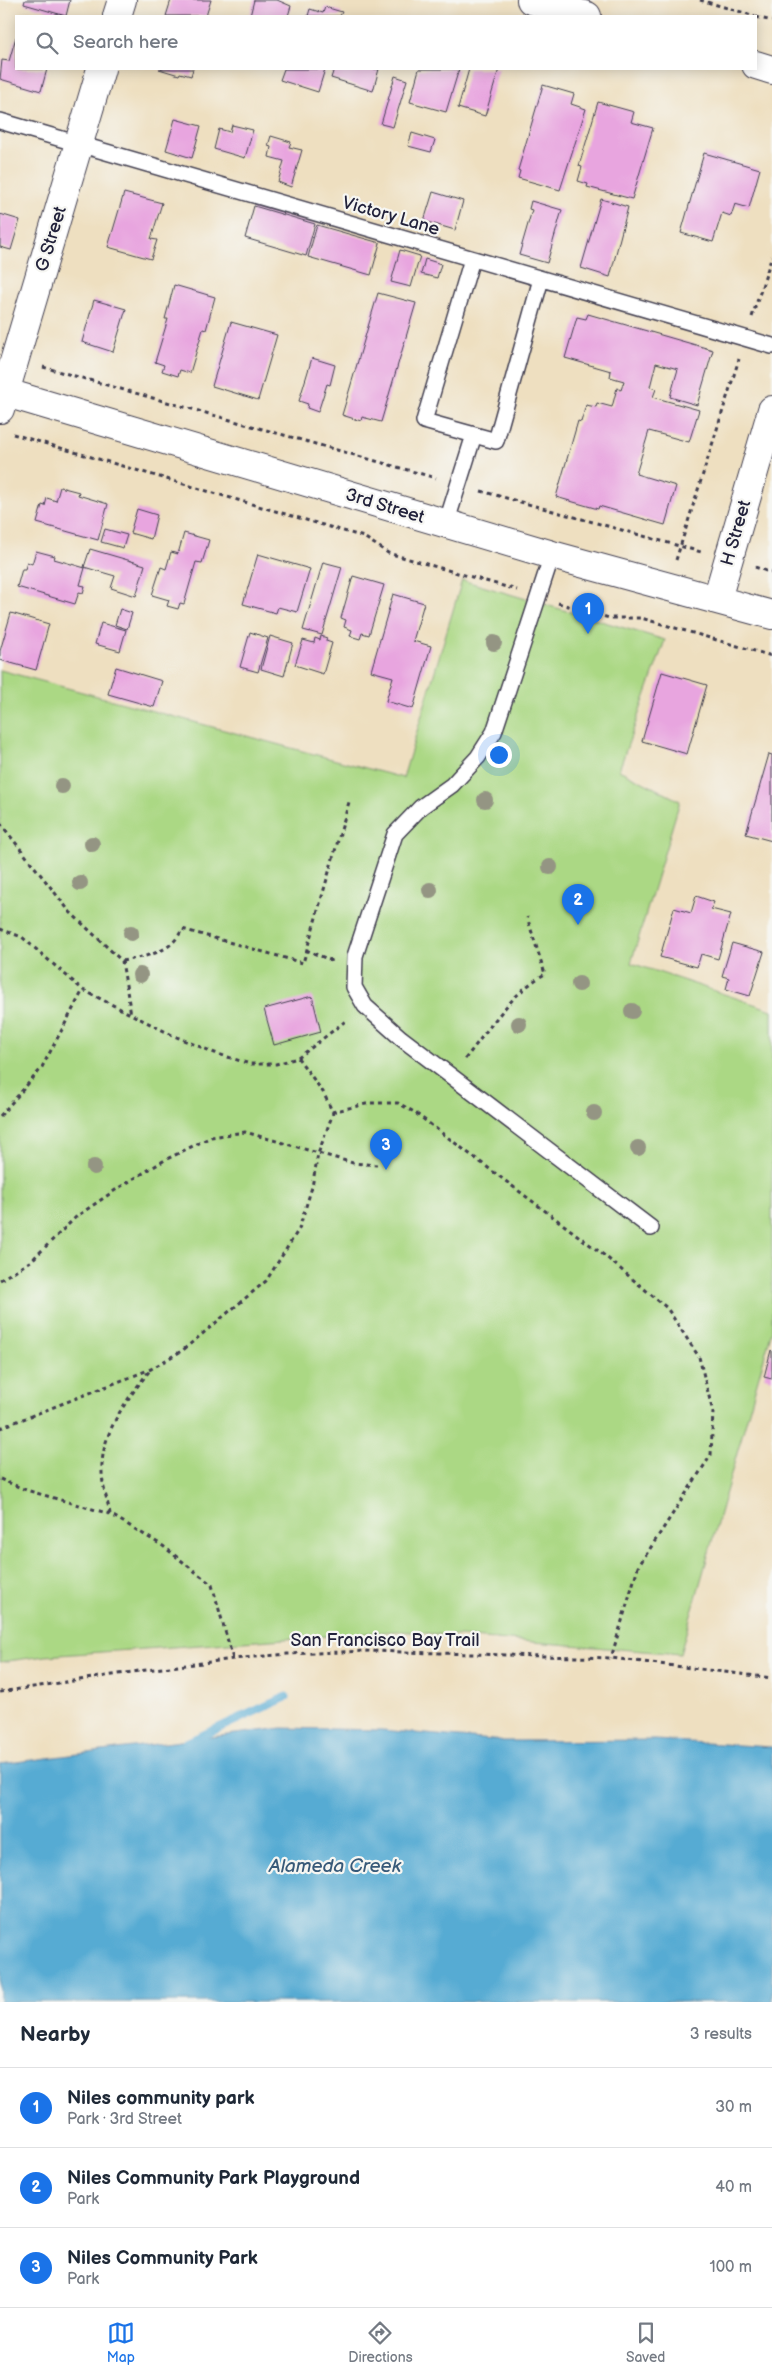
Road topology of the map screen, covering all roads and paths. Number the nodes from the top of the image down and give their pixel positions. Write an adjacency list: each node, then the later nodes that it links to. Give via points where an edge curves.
1 (122, 0): 4 (street)
2 (531, 0): 5 (street)
3 (700, 0): 6 (path)
4 (117, 15)
5 (584, 15)
6 (752, 15)
7 (757, 17): 8 (path)
8 (772, 21)
9 (757, 65): 11 (street)
10 (101, 70): 13 (street, G Street)
11 (772, 70)
12 (0, 121): 13 (lane, Victory Lane)
13 (79, 144): 15 (lane, Victory Lane); 19 (street, G Street)
14 (772, 256): 17 (path)
15 (472, 259): 16 (lane, Victory Lane); 22 (lane, via 424,421)
16 (541, 279): 17 (lane, Victory Lane); 22 (lane, via 496,441)
17 (746, 338): 18 (lane, Victory Lane); 25 (path)
18 (772, 346)
19 (15, 359): 20 (street, G Street); 23 (path)
20 (3, 406): 24 (street, 3rd Street); 30 (path, via 364,537 388,553)
21 (772, 410): 27 (street, H Street)
22 (474, 435): 23 (lane)
23 (458, 484): 24 (lane); 25 (path)
24 (446, 524): 26 (street, 3rd Street)
25 (680, 547): 27 (path); 29 (path)
26 (552, 555): 29 (street, 3rd Street); 30 (lane)
27 (728, 560): 28 (path); 31 (street, H Street)
28 (772, 572)
29 (668, 586): 31 (street, 3rd Street); 33 (path)
30 (539, 597): 33 (path, via 609,618 641,618); 41 (lane, via 494,732 478,757 452,785 420,807 395,834 355,956 354,987)
31 (717, 599): 32 (street, 3rd Street)
32 (772, 615)
33 (658, 623): 34 (path)
34 (772, 656)
35 (349, 802): 39 (path, via 302,963 182,929 177,940 168,947)
36 (0, 823): 39 (path, via 70,912)
37 (527, 917): 44 (path, via 545,974 513,998)
38 (0, 929): 40 (path, via 22,937)
39 (122, 962): 42 (path)
40 (83, 990): 42 (path); 46 (path, via 41,1069)
41 (365, 1006): 43 (path); 44 (lane)
42 (132, 1015): 43 (path, via 215,1053 250,1064 276,1064)
43 (298, 1058): 45 (path, via 323,1092)
44 (451, 1077): 49 (lane)
45 (332, 1112): 47 (path); 55 (path, via 370,1103 398,1103 414,1112 605,1256 667,1308 699,1357 713,1412 711,1455 638,1567)
46 (0, 1116)
47 (318, 1154): 48 (path); 50 (path, via 245,1132 211,1137 165,1160 91,1206 31,1261); 51 (path, via 299,1229 266,1281 183,1350)
48 (377, 1165)
49 (651, 1228)
50 (0, 1280)
51 (151, 1369): 52 (path); 54 (path, via 107,1435 102,1472)
52 (0, 1428)
53 (0, 1479): 54 (path, via 26,1490)
54 (110, 1514): 56 (path, via 163,1546 212,1584)
55 (611, 1658): 56 (path, San Francisco Bay Trail, via 369,1651); 57 (path, San Francisco Bay Trail)
56 (233, 1659): 58 (path, San Francisco Bay Trail)
57 (772, 1678)
58 (0, 1692)

